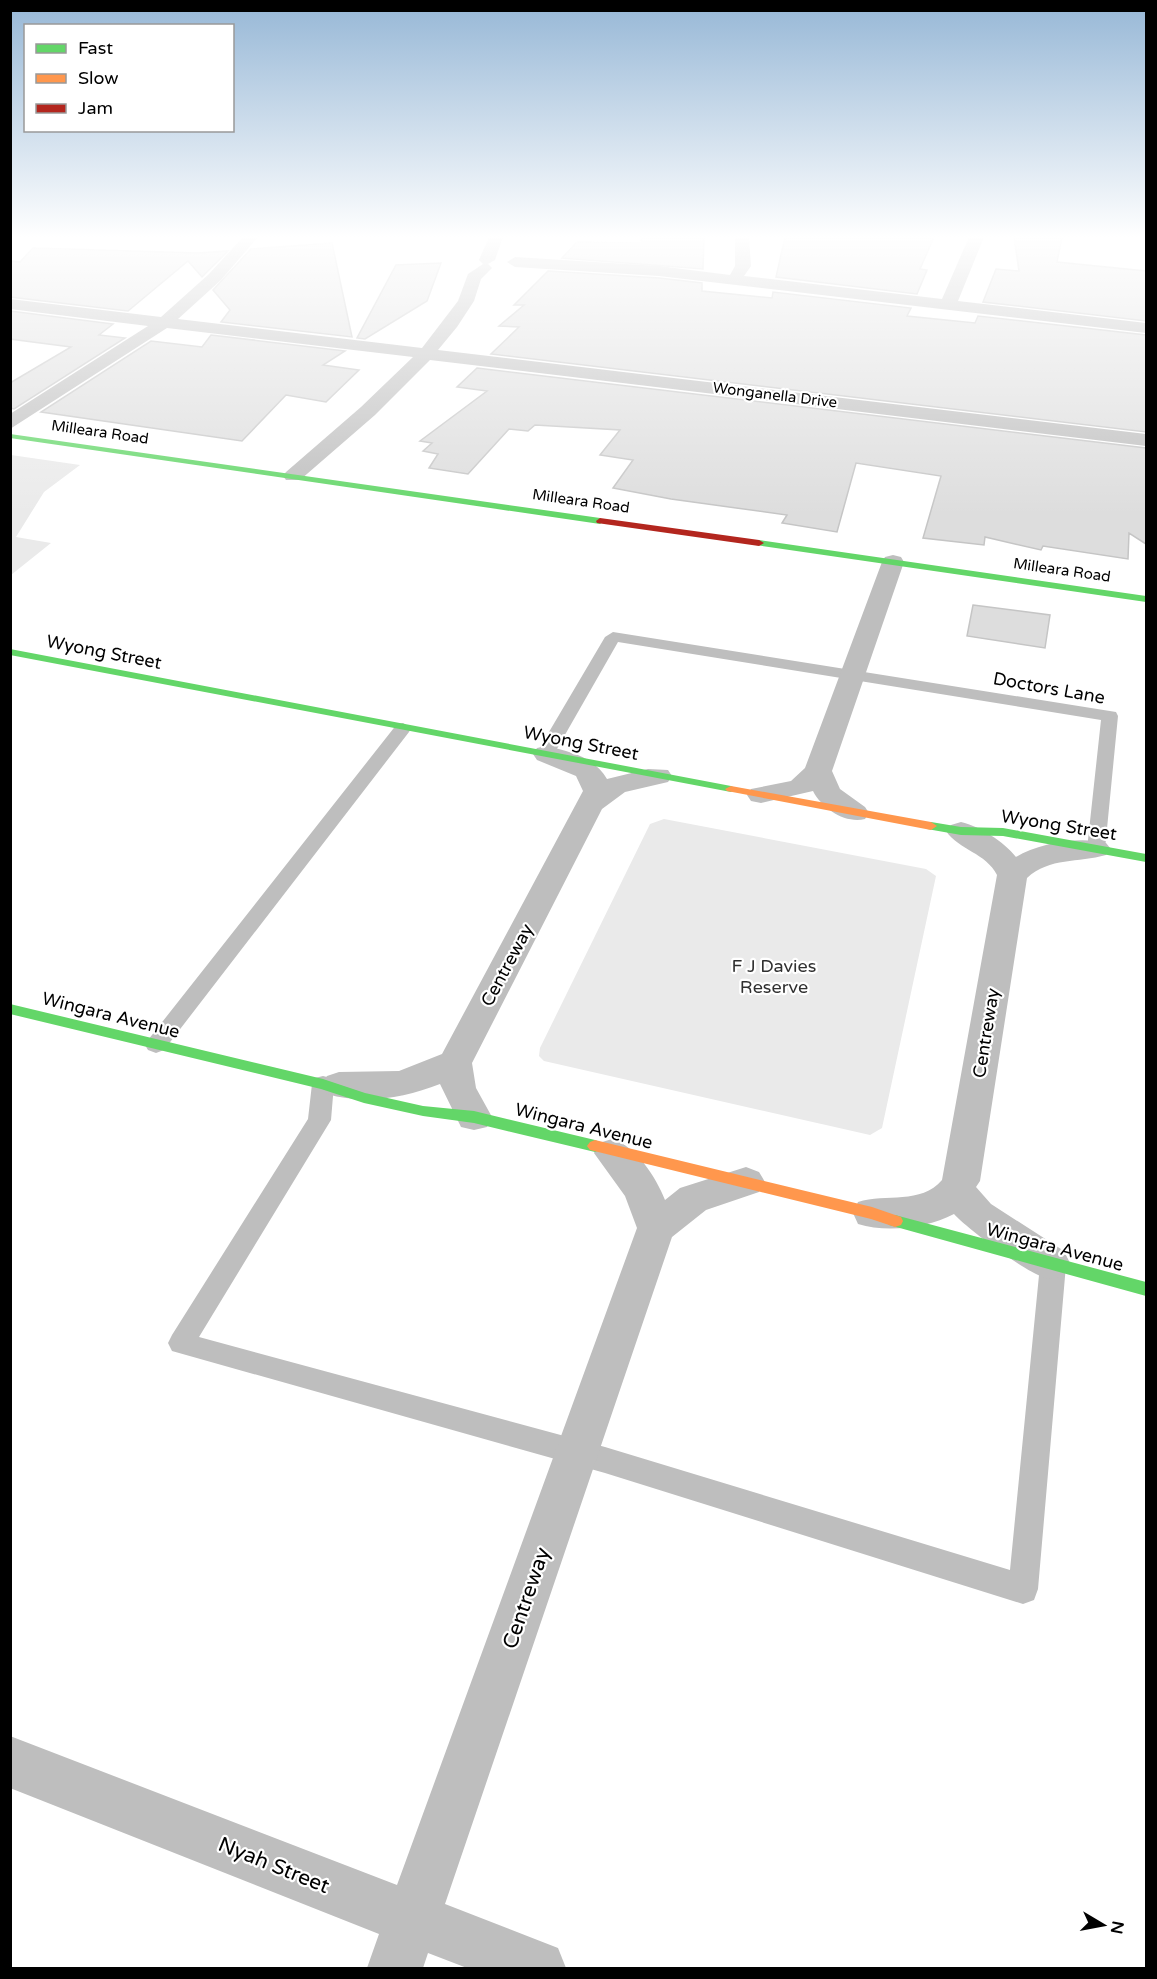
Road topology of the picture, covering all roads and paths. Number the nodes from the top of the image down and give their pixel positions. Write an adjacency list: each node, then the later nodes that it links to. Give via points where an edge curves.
1 (154, 329): 5 (street)
2 (225, 329): 4 (street, Wonganella Drive)
3 (445, 329): 4 (street)
4 (427, 354): 7 (street, Wonganella Drive); 8 (street)
5 (10, 423)
6 (10, 436): 8 (street, Milleara Road)
7 (1146, 440)
8 (293, 476): 9 (street, Milleara Road)
9 (893, 562): 10 (street, Milleara Road); 12 (street)
10 (1146, 599)
11 (10, 652): 13 (street, Wyong Street)
12 (851, 676): 14 (lane, via 613,636); 15 (street); 21 (lane, Doctors Lane, via 1110,716)
13 (403, 728): 14 (street, Wyong Street); 25 (lane)
14 (545, 754): 16 (street, Wyong Street); 18 (street, via 591,774 597,791)
15 (818, 771): 17 (street, via 800,788); 19 (street, via 828,794)
16 (658, 776): 17 (street, Wyong Street); 18 (street, Centreway, via 617,784 603,791)
17 (761, 795): 19 (street, Wyong Street)
18 (593, 803): 26 (street, Centreway)
19 (855, 813): 20 (street, Wyong Street)
20 (961, 831): 21 (street, Wyong Street, via 1003,832); 23 (street, via 996,852)
21 (1096, 849): 22 (street, Wyong Street); 23 (street, via 1031,858)
22 (1146, 858)
23 (1012, 874): 31 (street, Centreway)
24 (10, 1009): 25 (street, Wingara Avenue)
25 (156, 1045): 27 (street, Wingara Avenue)
26 (455, 1063): 27 (street, via 421,1080 382,1088); 28 (street, via 458,1088)
27 (323, 1084): 28 (street, Wingara Avenue, via 363,1098); 36 (lane, via 319,1120 181,1343)
28 (474, 1118): 29 (street, Wingara Avenue)
29 (612, 1153): 30 (street, Wingara Avenue); 33 (street, via 642,1190)
30 (746, 1182): 32 (street, Wingara Avenue); 33 (street, via 693,1199)
31 (957, 1191): 32 (street, via 936,1207); 34 (street, via 977,1215)
32 (872, 1213): 34 (street, Wingara Avenue)
33 (656, 1228): 36 (street, Centreway)
34 (1053, 1265): 35 (street, Wingara Avenue); 36 (lane, via 1023,1589)
35 (1146, 1289)
36 (578, 1452): 38 (street, Centreway)
37 (10, 1762): 38 (street, Nyah Street)
38 (404, 1945): 39 (street, Nyah Street)
39 (538, 1968)

